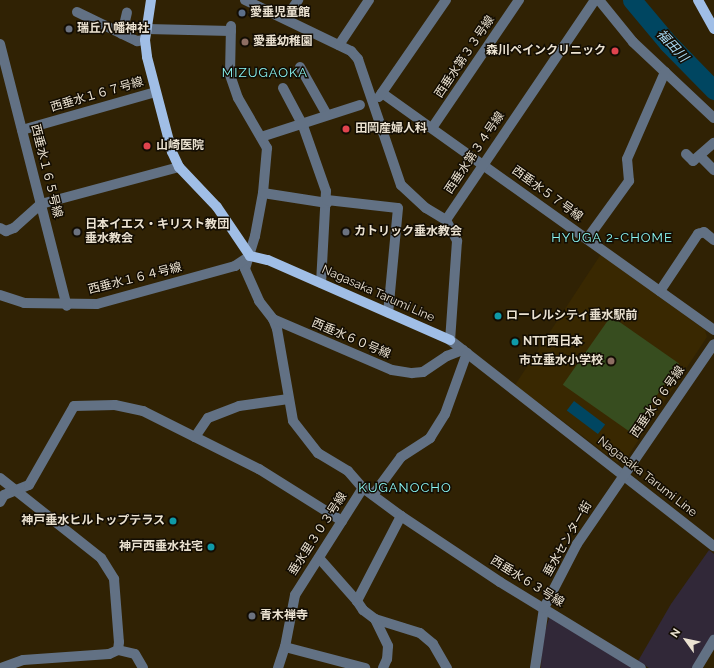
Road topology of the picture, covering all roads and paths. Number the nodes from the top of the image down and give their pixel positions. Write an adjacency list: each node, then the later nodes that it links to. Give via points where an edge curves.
1 (151, 0): 13 (main road)
2 (245, 0): 12 (street)
3 (298, 0): 12 (street)
4 (369, 0): 18 (street)
5 (446, 0): 23 (street)
6 (519, 0): 29 (street, 西垂水第３３号線)
7 (595, 0): 35 (street, 西垂水第３４号線)
8 (599, 0): 20 (street, via 633,42)
9 (698, 0): 14 (main road)
10 (77, 12): 15 (street)
11 (127, 13): 15 (street)
12 (286, 18): 18 (street)
13 (146, 29): 16 (main road); 31 (street, via 231,29 230,75 238,98)
14 (714, 29)
15 (122, 34): 16 (street, via 137,41)
16 (145, 40): 22 (main road)
17 (0, 44): 30 (street, 西垂水１６５号線)
18 (339, 45): 24 (street, via 351,51 358,59)
19 (300, 67): 26 (street)
20 (665, 72): 27 (street); 43 (street, via 627,159 629,181)
21 (283, 88): 28 (street)
22 (155, 92): 30 (street, 西垂水１６７号線); 36 (main road, via 172,152)
23 (382, 93): 24 (street); 29 (street, 西垂水５７号線)
24 (375, 103): 41 (street, via 401,185 421,204)
25 (360, 105): 26 (street)
26 (327, 115): 28 (street)
27 (714, 118)
28 (302, 124): 31 (street); 39 (street)
29 (432, 128): 35 (street, 西垂水５７号線)
30 (22, 130): 40 (street, 西垂水１６５号線)
31 (261, 137): 38 (street, via 267,148)
32 (714, 142): 34 (street)
33 (686, 154): 34 (street, via 693,161)
34 (700, 156): 37 (street)
35 (483, 164): 41 (street, 西垂水第３４号線); 43 (street, 西垂水５７号線)
36 (179, 167): 40 (street); 45 (main road, via 217,207)
37 (714, 170)
38 (264, 193): 39 (street); 45 (street)
39 (327, 201): 46 (street); 50 (street, via 398,208)
40 (41, 204): 42 (street, via 14,228 6,231); 49 (street, 西垂水１６５号線)
41 (446, 220): 53 (street, via 457,241)
42 (0, 228)
43 (588, 239): 47 (street, 西垂水５７号線)
44 (714, 240): 47 (street, via 704,232 698,234)
45 (250, 256): 46 (main road, Nagasaka Tarumi Line, via 268,260); 49 (street, 西垂水１６４号線, via 235,266 97,304); 51 (street, via 245,269 259,302)
46 (320, 283): 50 (main road, Nagasaka Tarumi Line)
47 (660, 291): 52 (street, 西垂水５７号線)
48 (0, 295): 49 (street, 西垂水１６４号線, via 24,303)
49 (67, 306)
50 (388, 313): 53 (main road, Nagasaka Tarumi Line)
51 (273, 319): 55 (street, 西垂水６０号線, via 392,370 424,372 447,356); 56 (street, 西垂水６３号線, via 283,354)
52 (714, 330)
53 (450, 340): 55 (street, Nagasaka Tarumi Line)
54 (714, 344): 58 (street, 西垂水６６号線)
55 (465, 351): 58 (street, Nagasaka Tarumi Line); 62 (street, via 445,414 430,438 401,457)
56 (289, 399): 57 (street, via 239,406 208,418); 60 (street, 西垂水６３号線, via 293,421 308,441 318,453 348,471)
57 (195, 437): 61 (street, via 143,411 115,405 74,406 29,485); 65 (street, via 259,469)
58 (623, 474): 66 (street, Nagasaka Tarumi Line); 69 (street, 垂水センター街, via 577,544)
59 (0, 478): 61 (street)
60 (363, 488): 62 (street, 西垂水６３号線); 65 (street, 垂水里３０３号線)
61 (17, 491): 63 (street, via 4,495); 73 (street, via 101,558 114,579)
62 (373, 495): 64 (street, 西垂水６３号線)
63 (0, 502)
64 (401, 516): 68 (street); 69 (street, 西垂水６３号線)
65 (342, 521): 67 (street, 垂水里３０３号線)
66 (714, 546)
67 (319, 558): 68 (street); 72 (street, 垂水里３０３号線, via 295,595)
68 (357, 601): 70 (street, via 362,610)
69 (544, 608): 80 (street, 垂水センター街); 81 (street, 西垂水６３号線)
70 (375, 619): 78 (street, via 388,646); 79 (street, via 420,633 433,644)
71 (714, 640): 82 (street)
72 (285, 648): 76 (street); 77 (street)
73 (118, 650): 74 (street, via 109,654 23,660); 75 (street, via 135,654)
74 (1, 668)
75 (143, 668)
76 (278, 668)
77 (365, 668)
78 (383, 668)
79 (447, 668)
80 (535, 668)
81 (640, 668)
82 (697, 668)

